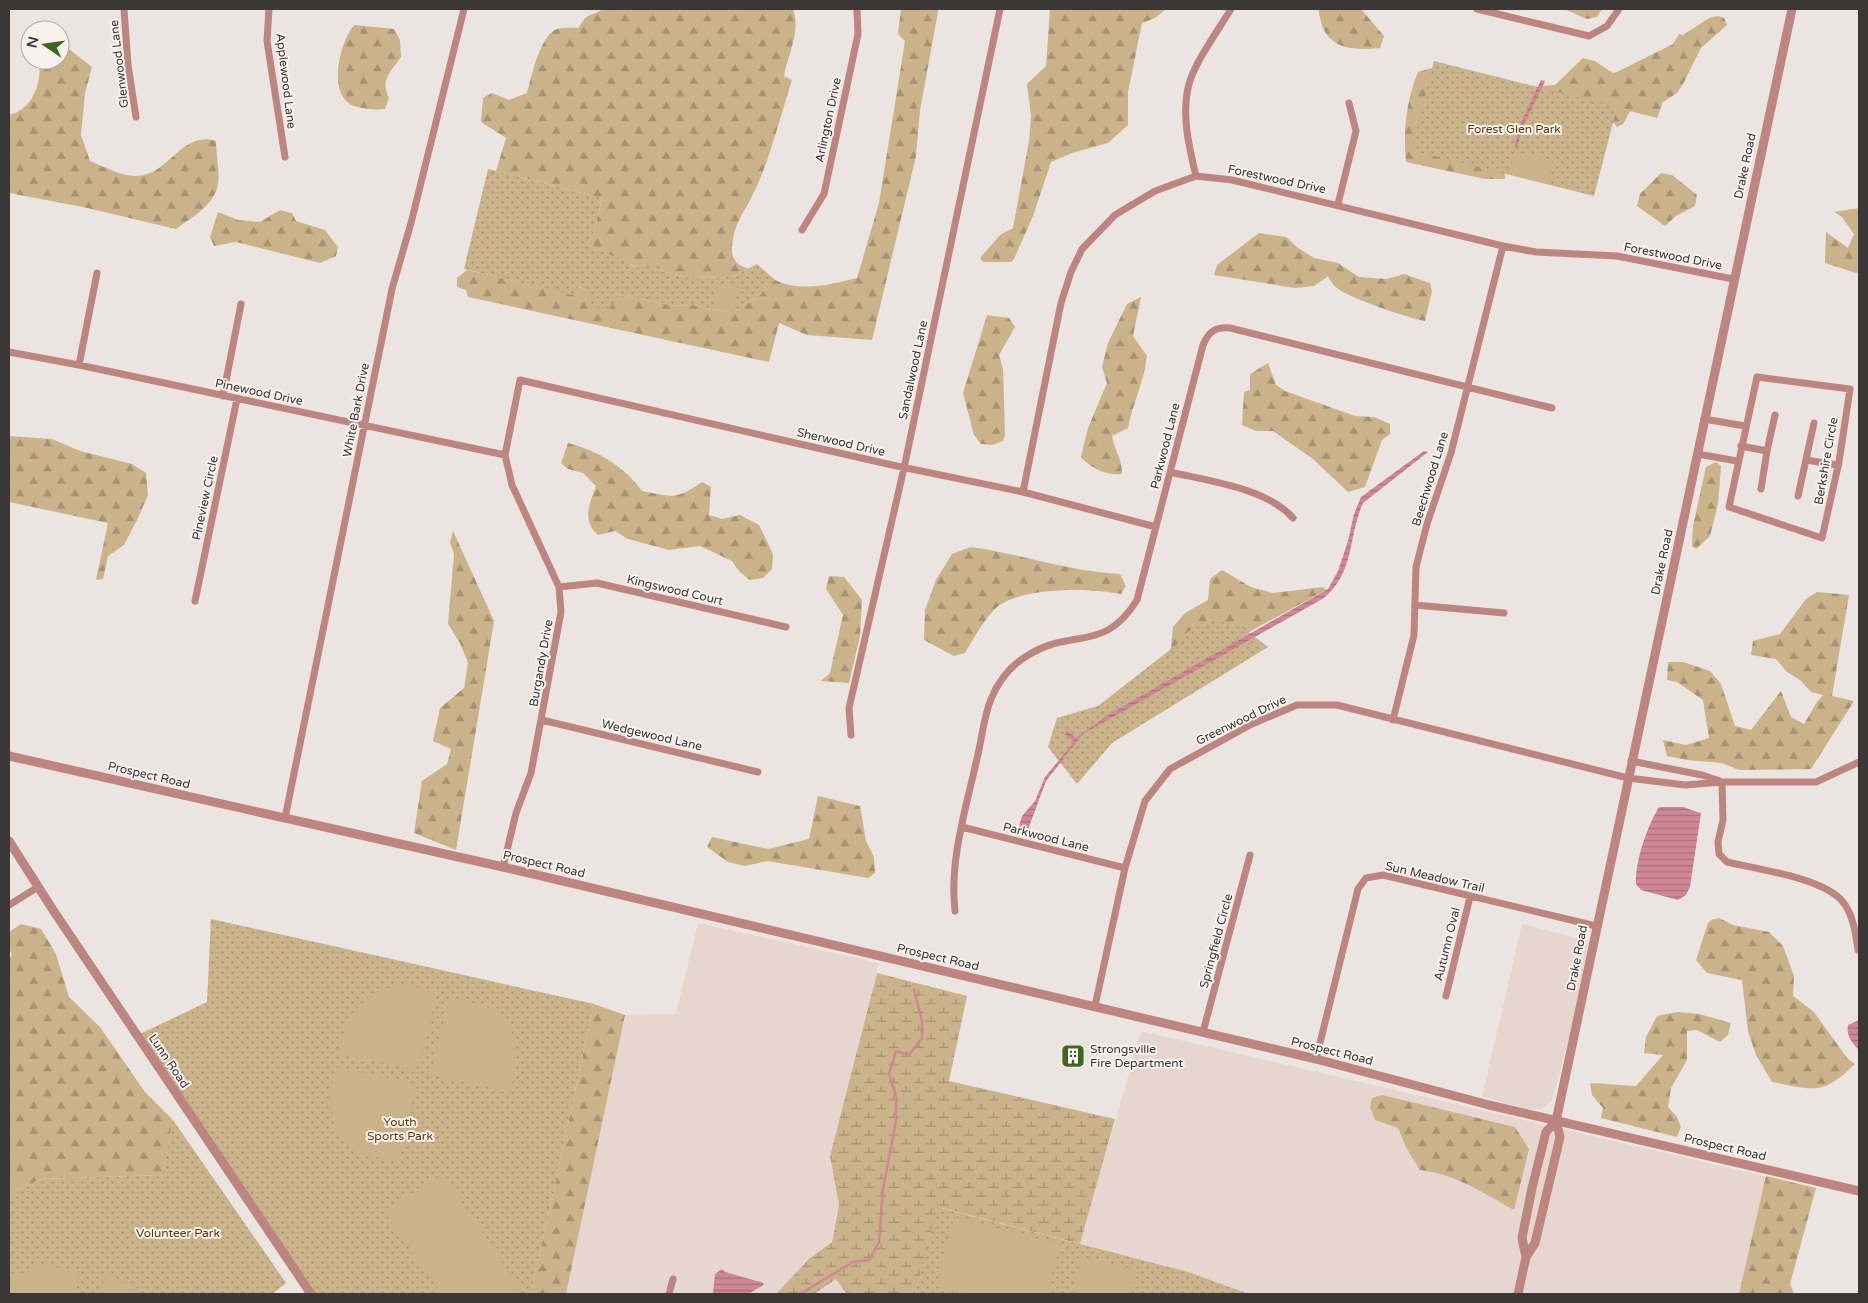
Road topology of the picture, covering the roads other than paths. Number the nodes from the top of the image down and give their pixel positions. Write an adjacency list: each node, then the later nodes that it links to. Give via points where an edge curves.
1 (124, 9): 11 (street, Glenwood Lane)
2 (269, 9): 12 (street, Applewood Lane, via 267,41)
3 (464, 9): 30 (street, White Bark Drive, via 392,289)
4 (857, 9): 15 (street, Arlington Drive, via 858,34 824,194)
5 (1000, 9): 39 (street, Sandalwood Lane)
6 (1231, 9): 13 (street, via 1189,83 1186,109 1188,140)
7 (1477, 9): 8 (street, via 1589,36 1607,26)
8 (1619, 9)
9 (1792, 9): 18 (street, Drake Road)
10 (1349, 103): 14 (street, via 1356,130)
11 (136, 117)
12 (285, 157)
13 (1196, 176): 14 (street, Forestwood Drive, via 1232,180); 42 (street, Forestwood Drive, via 1156,191 1115,215 1082,249 1061,303)
14 (1338, 204): 16 (street, Forestwood Drive)
15 (802, 230)
16 (1503, 246): 18 (street, Forestwood Drive, via 1536,252 1617,256); 23 (street, Beechwood Lane)
17 (97, 273): 21 (street)
18 (1733, 279): 28 (street, Drake Road)
19 (241, 304): 24 (street)
20 (9, 352): 21 (street, Pinewood Drive)
21 (79, 365): 24 (street, Pinewood Drive)
22 (520, 380): 35 (street, Burgandy Drive); 39 (street, Sherwood Drive)
23 (1467, 386): 26 (street, Parkwood Lane); 40 (street, Parkwood Lane, via 1220,327 1208,334 1203,345); 48 (street, Beechwood Lane, via 1451,453 1416,568)
24 (222, 396): 25 (street, Pinewood Drive)
25 (237, 399): 30 (street, Pinewood Drive); 47 (street, Pineview Circle)
26 (1552, 408)
27 (1775, 416): 33 (street)
28 (1704, 419): 31 (street); 34 (street, Drake Road)
29 (1814, 423): 36 (street)
30 (364, 425): 35 (street, Pinewood Drive); 60 (street, White Bark Drive)
31 (1745, 426): 32 (street); 38 (street, Berkshire Circle, via 1756,377 1850,389)
32 (1741, 446): 33 (street); 37 (street)
33 (1767, 451): 41 (street)
34 (1698, 454): 37 (street); 55 (street, Drake Road)
35 (505, 456): 46 (street, Burgandy Drive, via 512,485)
36 (1806, 460): 38 (street); 43 (street)
37 (1737, 461): 38 (street, Berkshire Circle, via 1729,507 1822,538)
38 (1838, 466)
39 (904, 468): 42 (street, Sherwood Drive); 53 (street, Sandalwood Lane, via 849,708)
40 (1170, 472): 44 (street, via 1246,490 1286,510); 45 (street, Parkwood Lane)
41 (1761, 489)
42 (1023, 492): 45 (street, Sherwood Drive)
43 (1798, 496)
44 (1293, 518)
45 (1156, 527): 61 (street, Parkwood Lane, via 1137,600 1126,618 1104,634 1050,644 1017,662 1005,674 990,699)
46 (559, 587): 50 (street, Kingswood Court, via 597,583); 51 (street, Burgandy Drive, via 558,639)
47 (195, 601)
48 (1416, 605): 49 (street); 52 (street, Beechwood Lane, via 1414,635)
49 (1504, 613)
50 (786, 627)
51 (542, 720): 57 (street, Wedgewood Lane); 64 (street, Burgandy Drive, via 531,773 516,813)
52 (1394, 720): 58 (street, Greenwood Drive); 65 (street, Greenwood Drive, via 1337,706 1297,705 1252,724 1170,769 1146,801)
53 (851, 735)
54 (9, 756): 60 (street, Prospect Road)
55 (1631, 761): 58 (street, Drake Road); 59 (street)
56 (1859, 762): 59 (street, via 1816,782)
57 (758, 772)
58 (1628, 778): 59 (street, Greenwood Drive, via 1685,785); 70 (street, Drake Road)
59 (1722, 782): 71 (street, via 1723,820 1719,854 1727,862 1816,883 1843,902 1855,928)
60 (285, 818): 64 (street, Prospect Road)
61 (962, 828): 65 (street, Parkwood Lane); 69 (street, Parkwood Lane, via 952,886)
62 (9, 841): 66 (street, Lunn Road)
63 (1250, 855): 74 (street, Springfield Circle)
64 (503, 867): 73 (street, Prospect Road)
65 (1125, 868): 73 (street, Greenwood Drive)
66 (38, 887): 68 (street); 80 (street, Lunn Road)
67 (1470, 897): 70 (street, Sun Meadow Trail); 72 (street, Autumn Oval); 75 (street, Sun Meadow Trail, via 1383,875 1366,878 1358,889)
68 (9, 905)
69 (955, 911)
70 (1596, 926): 76 (street, Drake Road)
71 (1858, 950)
72 (1446, 996)
73 (1095, 1006): 74 (street, Prospect Road)
74 (1203, 1032): 75 (street, Prospect Road)
75 (1316, 1059): 76 (street, Prospect Road)
76 (1556, 1121): 77 (street, Prospect Road); 78 (street, Drake Road, via 1560,1138 1554,1166 1535,1243); 78 (street, Drake Road, via 1546,1132 1532,1188 1522,1238)
77 (1859, 1191)
78 (1526, 1257): 82 (street, Drake Road)
79 (674, 1280): 81 (street)
80 (311, 1294)
81 (670, 1294)
82 (1518, 1294)

